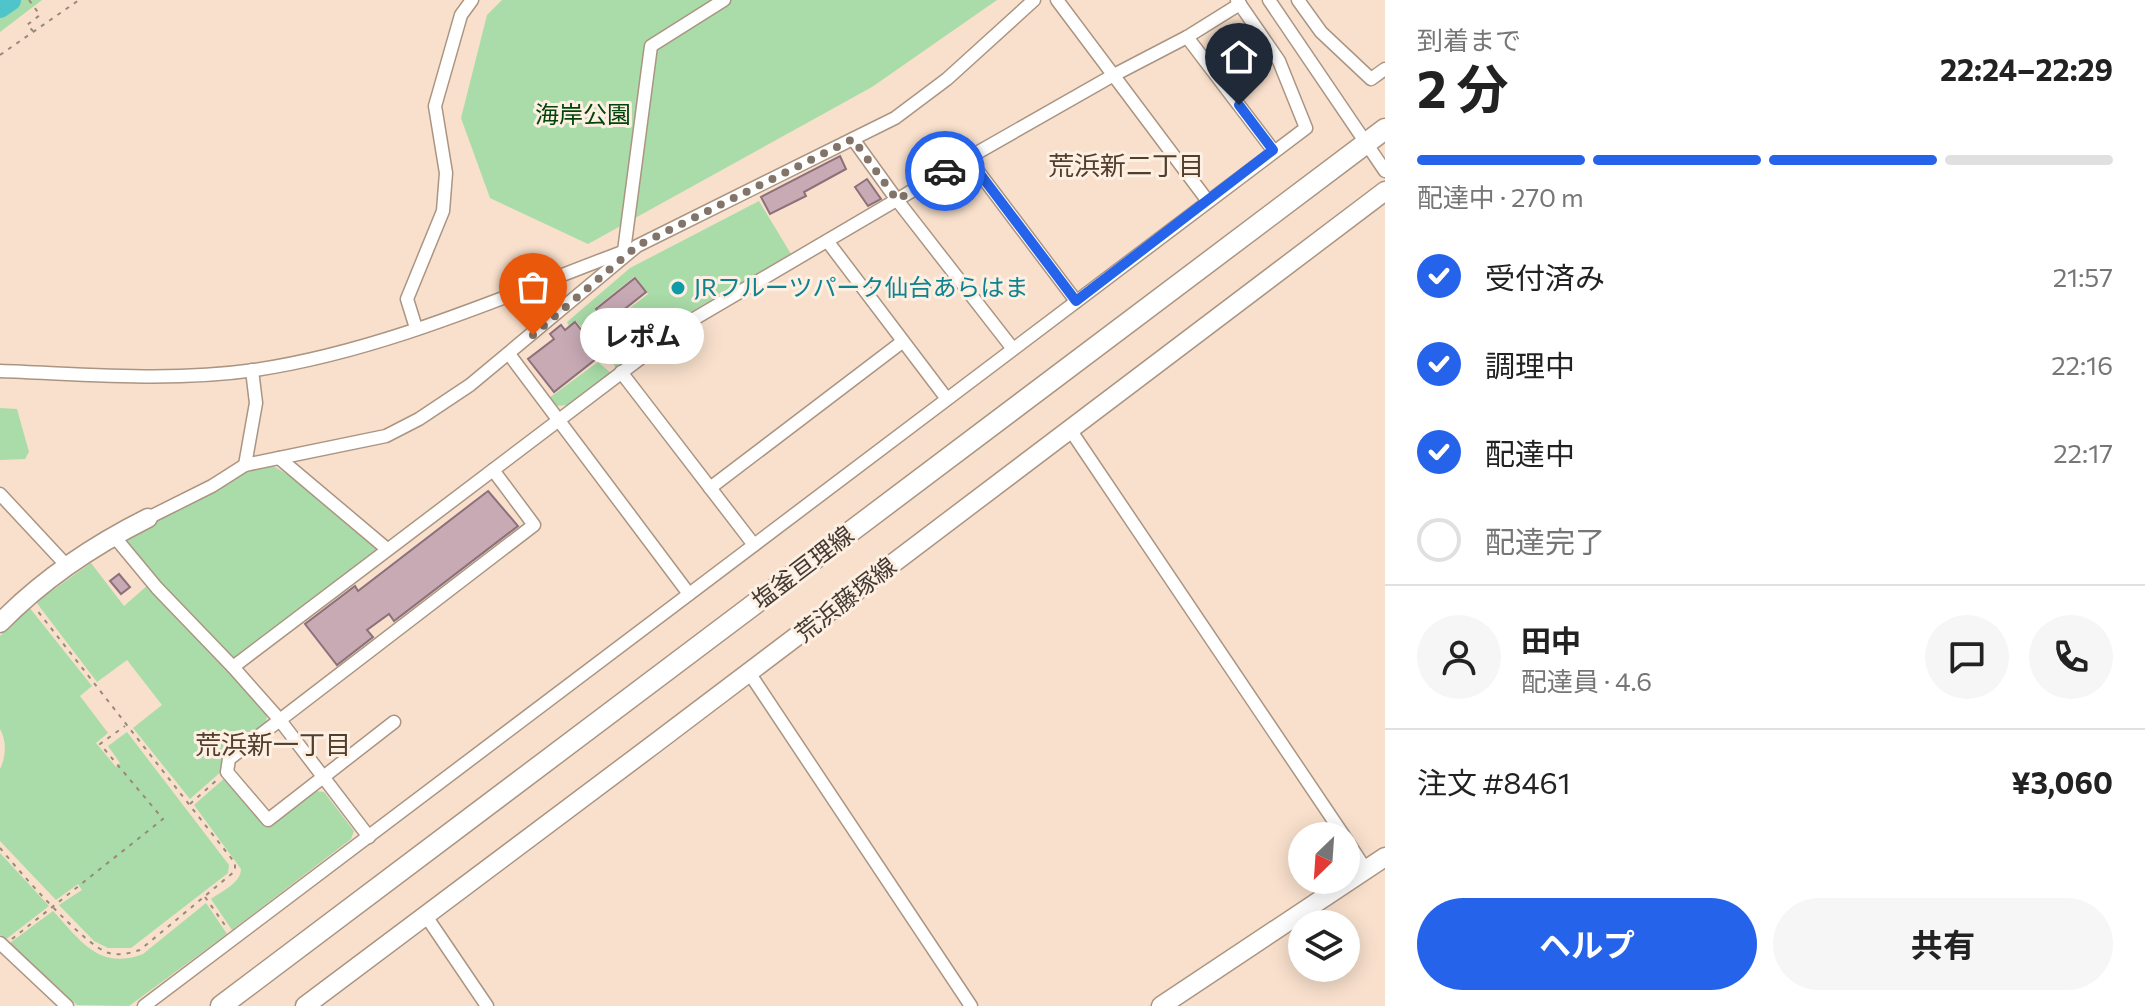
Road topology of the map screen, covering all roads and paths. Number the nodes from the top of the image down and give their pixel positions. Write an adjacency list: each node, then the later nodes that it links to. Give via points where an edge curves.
1 (29, 0): 10 (path, via 40,15 27,25)
2 (79, 0): 10 (path)
3 (472, 0): 27 (street, via 461,15 435,106 446,173 443,211 407,299)
4 (724, 0): 25 (street, via 651,46)
5 (1034, 0): 16 (street, via 947,79 895,118)
6 (1057, 0): 14 (street)
7 (1269, 0): 17 (street)
8 (1298, 0): 13 (street, via 1321,32 1371,79)
9 (1238, 2): 11 (street); 18 (street, via 1279,61 1306,128)
10 (33, 32): 12 (path)
11 (1187, 37): 14 (street); 18 (street)
12 (0, 55)
13 (1385, 69)
14 (1112, 76): 19 (street); 23 (street)
15 (1385, 129): 17 (main road, 塩釜亘理線)
16 (853, 139): 22 (street); 25 (street)
17 (1365, 144): 20 (street); 71 (main road, 塩釜亘理線)
18 (1273, 150): 23 (street)
19 (968, 158): 22 (street); 26 (street)
20 (1385, 171)
21 (1385, 191): 36 (street, 荒浜藤塚線)
22 (897, 200): 24 (street); 29 (street)
23 (1207, 200): 26 (street)
24 (828, 242): 28 (street); 33 (street, via 687,323)
25 (631, 249): 27 (street); 30 (street)
26 (1076, 301): 29 (street)
27 (416, 328): 31 (street, via 351,349)
28 (902, 342): 34 (street); 40 (street)
29 (1013, 349): 34 (street)
30 (509, 354): 35 (street); 37 (street, via 442,406 386,436)
31 (252, 370): 32 (street, via 137,378); 38 (street, via 256,403)
32 (0, 371)
33 (621, 372): 35 (street); 40 (street)
34 (947, 399): 44 (street)
35 (557, 421): 39 (street); 47 (street)
36 (1069, 428): 51 (street, 荒浜藤塚線); 58 (street)
37 (279, 458): 38 (street); 45 (street)
38 (245, 465): 42 (street)
39 (493, 470): 45 (street); 52 (street, via 534,525)
40 (710, 488): 44 (street)
41 (0, 494): 46 (street)
42 (148, 518): 43 (street)
43 (113, 535): 46 (street); 50 (street)
44 (754, 545): 47 (street)
45 (387, 549): 50 (street)
46 (68, 567): 49 (street)
47 (689, 594): 59 (street)
48 (32, 604): 54 (path)
49 (0, 623)
50 (233, 667): 52 (street)
51 (750, 674): 66 (street, 荒浜藤塚線); 74 (street)
52 (279, 719): 56 (street); 56 (street, via 229,759 227,772 268,820)
53 (394, 722): 56 (street)
54 (126, 726): 57 (path); 65 (path, via 100,744 163,819)
55 (223, 775): 57 (path)
56 (322, 778): 59 (street)
57 (189, 805): 64 (path, via 235,863 231,877)
58 (1335, 822)
59 (369, 837): 70 (street)
60 (0, 848): 65 (path)
61 (1385, 857): 63 (street)
62 (1360, 861): 63 (street)
63 (1366, 870): 75 (street)
64 (205, 897): 65 (path, via 140,950 120,954 97,948); 67 (path)
65 (54, 906): 68 (path)
66 (426, 916): 72 (street, 荒浜藤塚線); 73 (street)
67 (231, 933)
68 (4, 943): 69 (street)
69 (67, 1006)
70 (144, 1006)
71 (221, 1006)
72 (305, 1006)
73 (487, 1006)
74 (971, 1006)
75 (1161, 1006)

